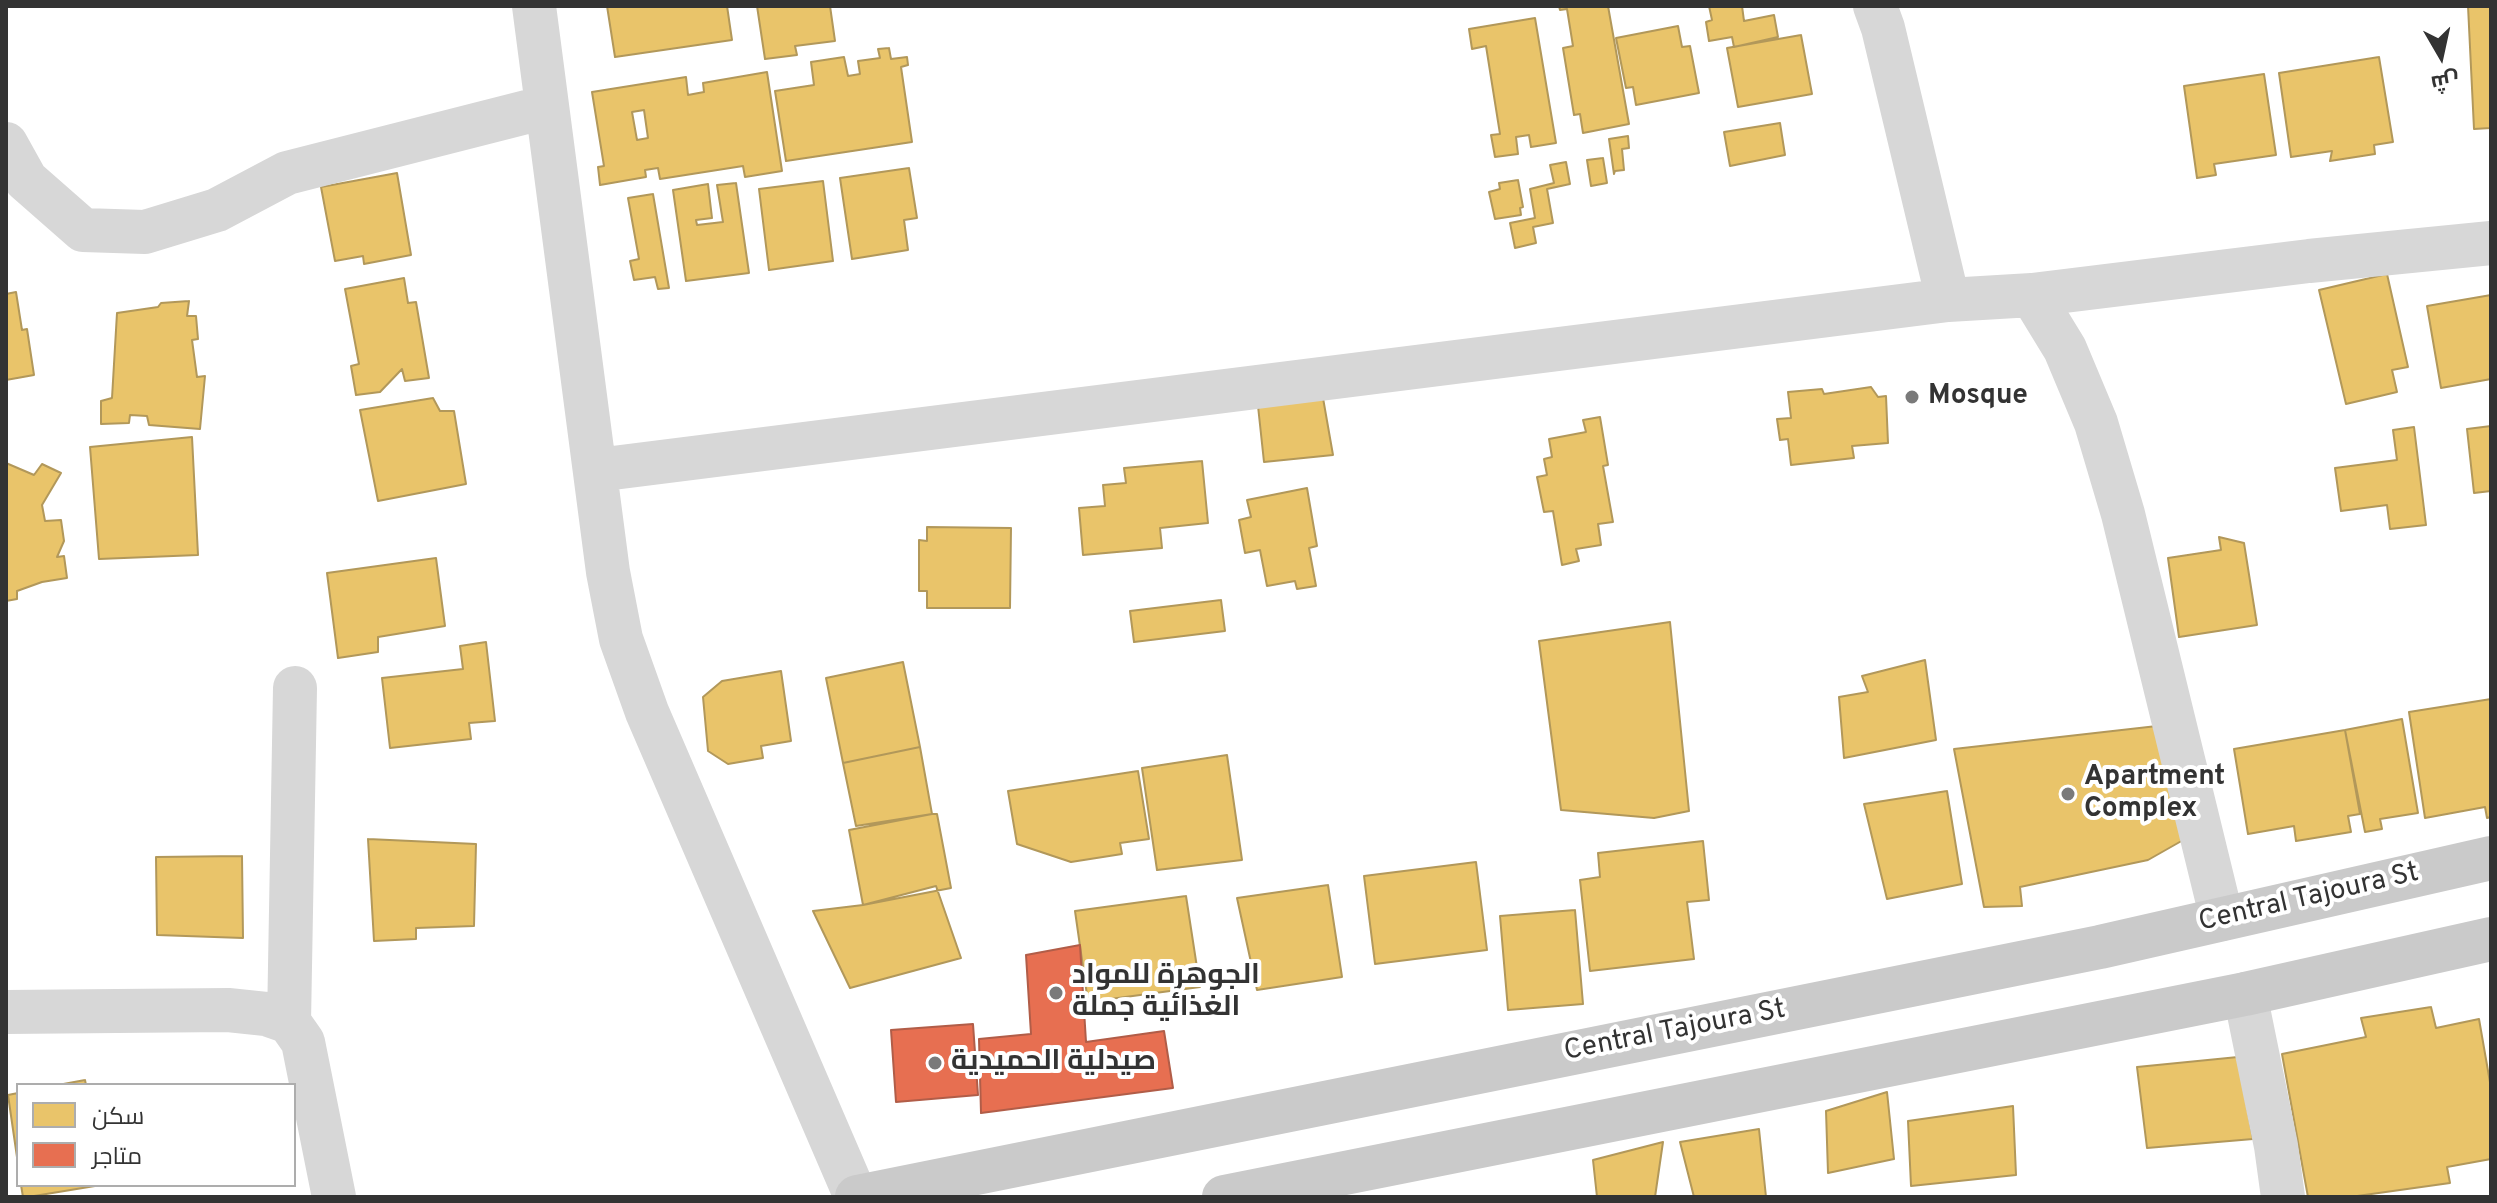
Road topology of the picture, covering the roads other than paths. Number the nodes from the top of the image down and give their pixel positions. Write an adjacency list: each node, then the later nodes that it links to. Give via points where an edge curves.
1 (534, 6): 3 (street)
2 (1875, 6): 7 (street)
3 (546, 107): 4 (street, via 287,173 217,210 145,232 83,230 26,180); 8 (street)
4 (6, 144)
5 (2491, 243): 6 (street)
6 (2032, 295): 7 (street); 11 (street, via 2065,349 2096,423)
7 (1948, 300): 8 (street)
8 (597, 470): 17 (street, via 621,639 647,712)
9 (295, 688): 15 (street)
10 (2491, 858): 11 (main road, Central Tajoura St)
11 (2222, 919): 17 (main road, Central Tajoura St)
12 (2491, 939): 13 (main road)
13 (2245, 994): 18 (main road); 19 (street)
14 (6, 1012): 15 (street, via 228,1010)
15 (289, 1022): 16 (street, via 303,1042)
16 (334, 1197)
17 (856, 1197)
18 (1224, 1197)
19 (2283, 1197)

